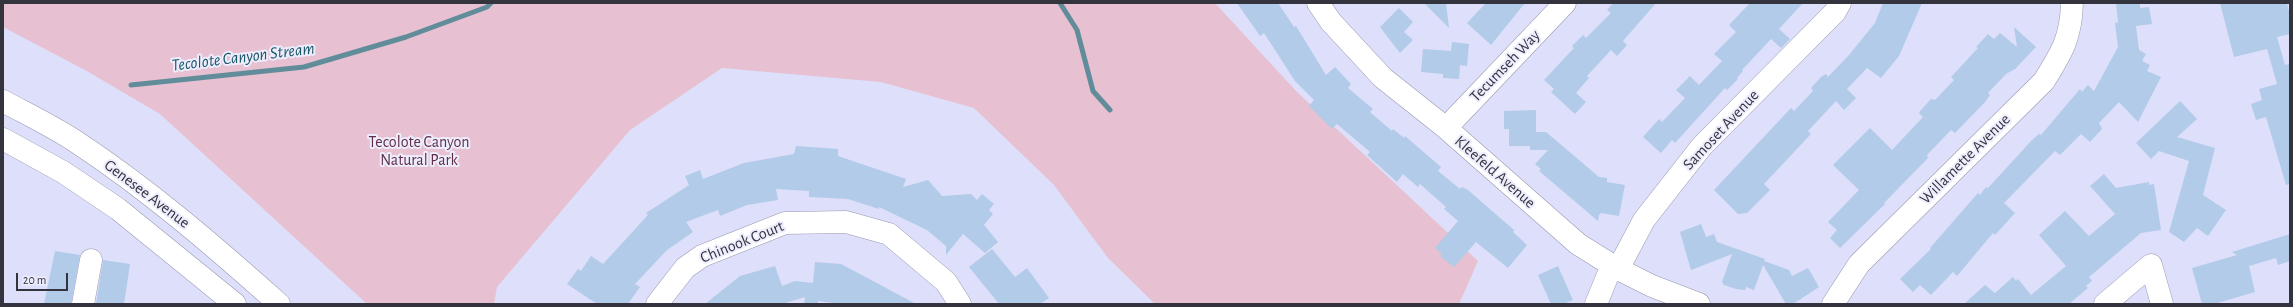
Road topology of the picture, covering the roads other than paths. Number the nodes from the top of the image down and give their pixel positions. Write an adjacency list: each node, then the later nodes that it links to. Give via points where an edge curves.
1 (1318, 3): 6 (street, Kleefeld Avenue, via 1331,22 1383,78)
2 (1565, 3): 6 (street, Tecumseh Way)
3 (1840, 3): 9 (street, Samoset Avenue, via 1835,12 1702,146 1644,220)
4 (2072, 3): 17 (street, Willamette Avenue, via 2072,23 2065,45 2044,81 1859,264)
5 (3, 101): 12 (street, Genesee Avenue, via 74,140 142,188)
6 (1446, 128): 9 (street, Kleefeld Avenue, via 1578,244)
7 (3, 139): 11 (street, Genesee Avenue, via 63,172 118,209)
8 (91, 260): 10 (street)
9 (1615, 267): 15 (street, Samoset Avenue); 16 (street, Kleefeld Avenue, via 1652,286)
10 (83, 304)
11 (235, 304)
12 (279, 304)
13 (656, 304): 14 (street, Chinook Court, via 685,268 702,256 785,223 846,222 889,234 946,282)
14 (960, 304)
15 (1596, 304)
16 (1699, 304)
17 (1834, 304)
18 (2105, 304): 19 (street, via 2151,265)
19 (2162, 304)

